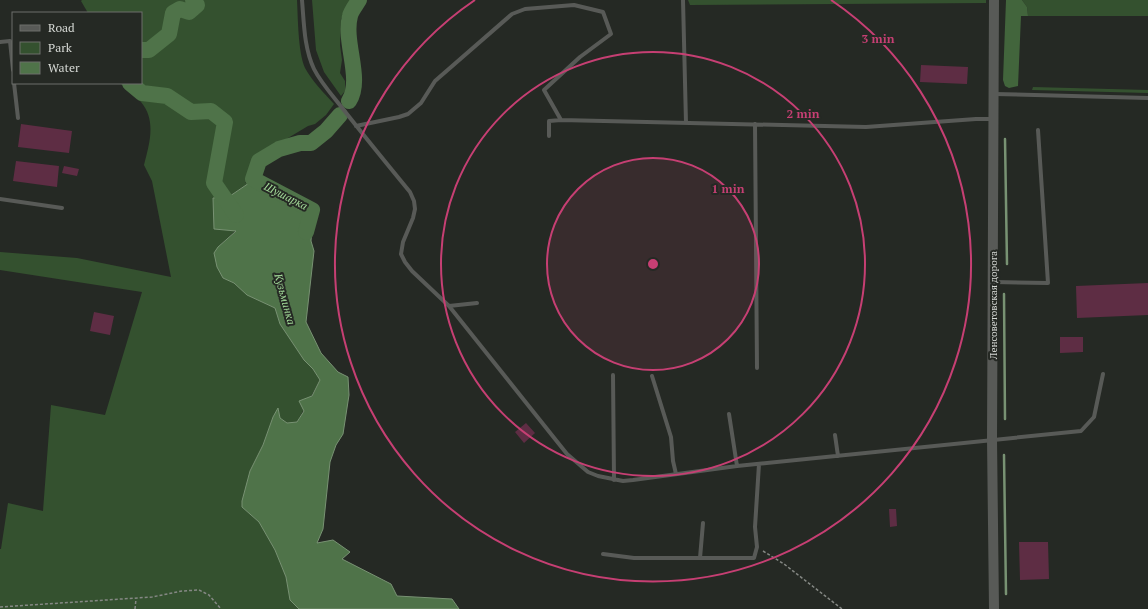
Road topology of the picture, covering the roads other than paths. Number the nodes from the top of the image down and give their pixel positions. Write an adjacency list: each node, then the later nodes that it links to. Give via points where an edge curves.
1 (302, 0): 14 (lane, via 307,46 314,68)
2 (683, 0): 12 (lane)
3 (994, 0): 7 (street, Ленсоветовская дорога)
4 (0, 42): 5 (lane, via 10,41)
5 (12, 60)
6 (14, 84): 9 (lane)
7 (994, 94): 8 (lane); 10 (street, Ленсоветовская дорога)
8 (1148, 98)
9 (18, 118)
10 (994, 119): 13 (lane, via 866,127); 19 (street, Ленсоветовская дорога)
11 (561, 120): 12 (lane); 14 (lane, via 544,90 580,57 611,34 603,12 574,5 525,9 512,14 435,81 421,103 408,114); 16 (lane, via 549,121)
12 (686, 123): 13 (lane)
13 (755, 124): 22 (lane)
14 (356, 126): 21 (lane, via 410,192 414,201 413,218 401,254 405,262)
15 (1038, 130): 19 (lane, via 1048,283)
16 (549, 136)
17 (0, 199): 18 (lane)
18 (62, 208)
19 (993, 282): 28 (street, Ленсоветовская дорога)
20 (477, 303): 21 (lane)
21 (449, 306): 33 (lane, via 567,454 588,472)
22 (757, 368)
23 (1103, 374): 28 (lane, via 1094,417 1081,431)
24 (613, 375): 33 (lane)
25 (652, 376): 32 (lane, via 671,437)
26 (729, 414): 31 (lane)
27 (835, 435): 29 (lane)
28 (992, 439): 29 (lane); 37 (street, Ленсоветовская дорога)
29 (838, 456): 30 (lane)
30 (758, 464): 31 (lane); 36 (lane, via 754,558)
31 (737, 466): 32 (lane)
32 (676, 474): 33 (lane)
33 (614, 480)
34 (702, 523): 36 (lane)
35 (604, 554): 36 (lane, via 634,558)
36 (700, 558)
37 (994, 609)

